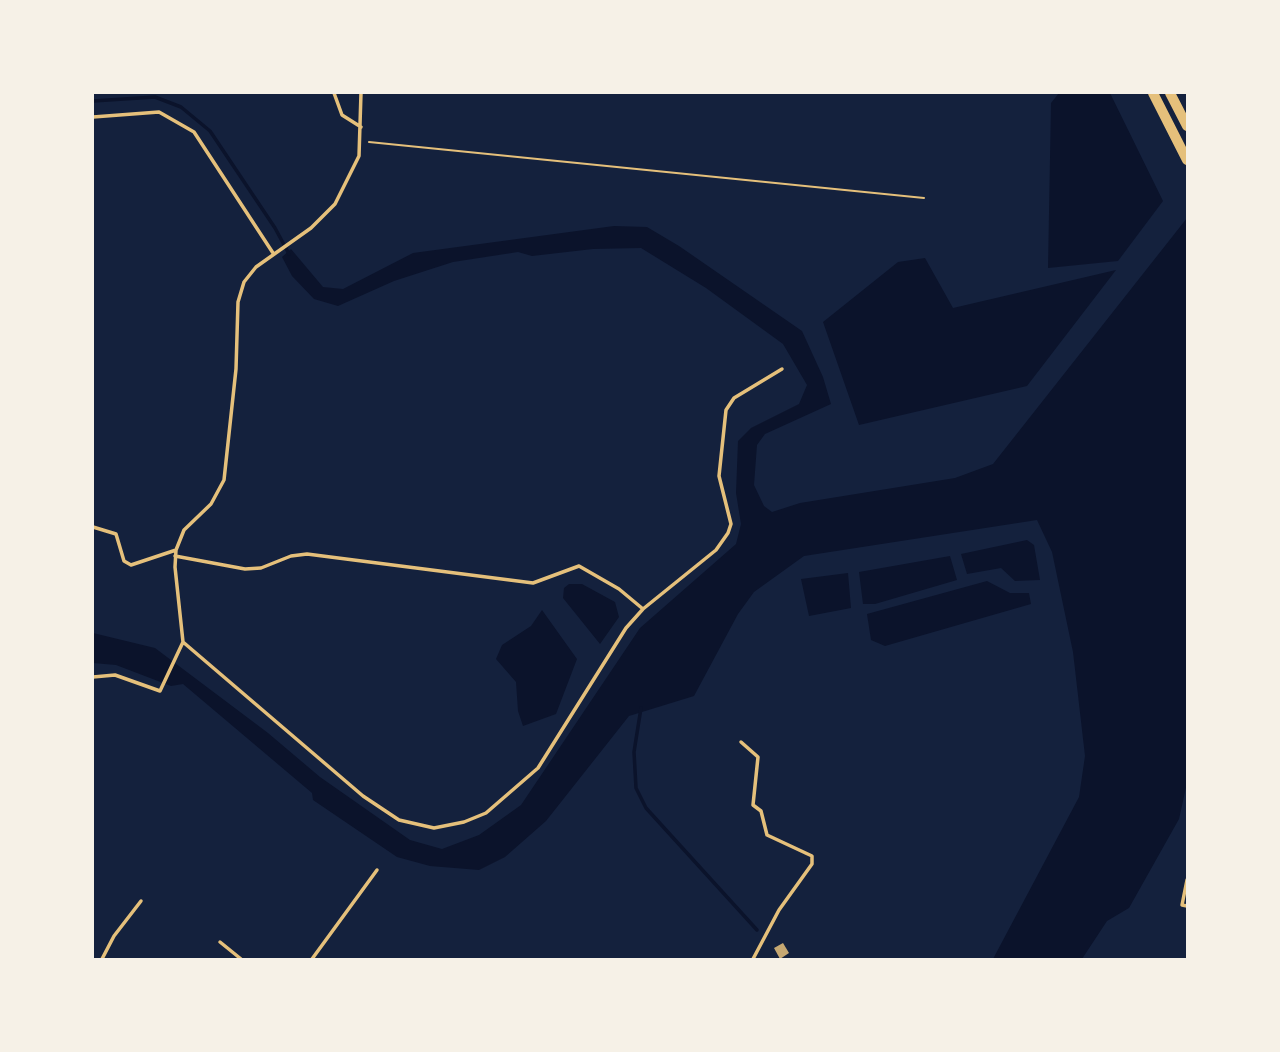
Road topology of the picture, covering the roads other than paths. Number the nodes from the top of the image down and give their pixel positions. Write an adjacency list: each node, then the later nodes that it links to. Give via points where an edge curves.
1 (334, 93): 7 (lane, via 342,115)
2 (361, 93): 7 (lane)
3 (1153, 93): 8 (main road)
4 (1170, 93): 6 (main road)
5 (93, 117): 9 (lane, via 159,112 194,132)
6 (1187, 126)
7 (361, 127): 9 (lane, via 359,156 335,204)
8 (1187, 160)
9 (273, 253): 12 (lane, via 250,274 238,302 224,480 211,504 184,530)
10 (782, 369): 14 (lane, via 734,398 726,410 719,476 730,524 727,533 716,550)
11 (93, 527): 12 (lane, via 116,534 124,561 131,565)
12 (176, 550): 13 (lane)
13 (175, 556): 14 (lane, via 245,569 307,554 533,583 579,566 619,589); 15 (lane)
14 (643, 610): 15 (lane, via 613,647 538,768 486,813 434,828 399,820 363,796)
15 (183, 642): 16 (lane, via 160,691 115,675)
16 (93, 677)
17 (741, 742): 26 (lane, via 758,757 753,805 761,811 766,835 812,856 806,876 779,910)
18 (377, 870): 25 (lane)
19 (1187, 880): 21 (lane, via 1182,905)
20 (141, 901): 23 (lane)
21 (1187, 906)
22 (220, 942): 24 (lane)
23 (102, 959)
24 (241, 959)
25 (312, 959)
26 (753, 959)

